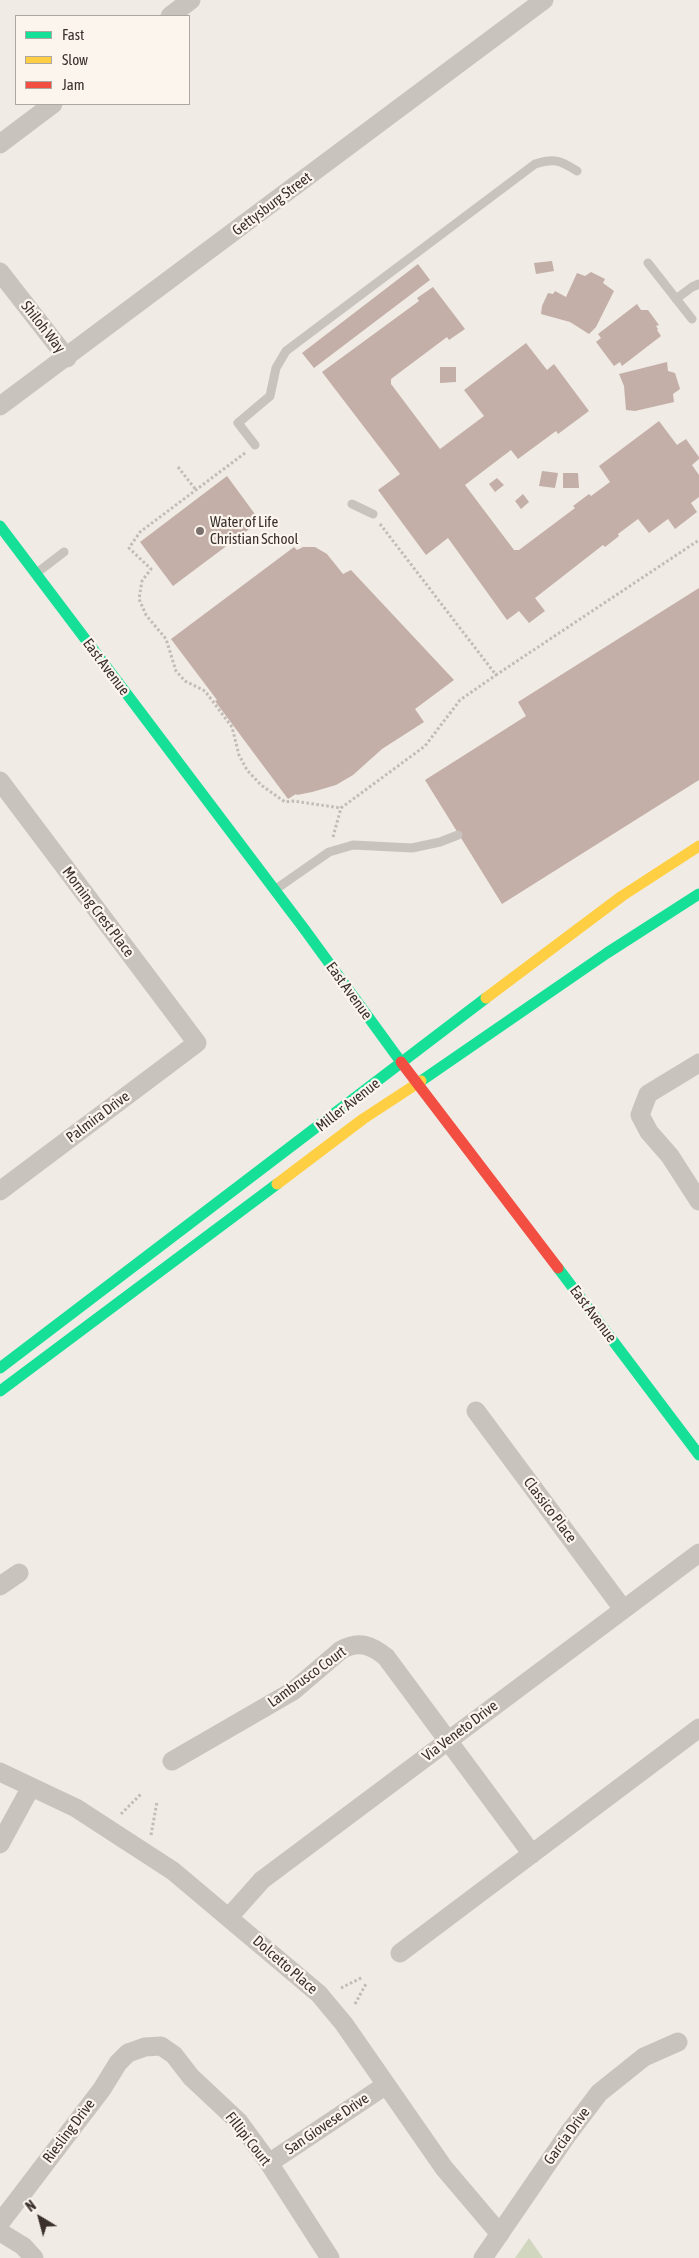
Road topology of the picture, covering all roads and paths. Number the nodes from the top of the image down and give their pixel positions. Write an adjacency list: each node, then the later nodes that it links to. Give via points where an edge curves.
1 (191, 0): 3 (street)
2 (544, 0): 12 (street, Gettysburg Street)
3 (171, 15)
4 (52, 105): 5 (street)
5 (0, 144)
6 (577, 171): 14 (lane, via 564,162 549,159 535,164 286,351 276,368 270,396 238,423)
7 (648, 263): 10 (lane)
8 (0, 272): 12 (street, Shiloh Way)
9 (699, 284): 10 (lane)
10 (676, 299): 11 (lane)
11 (692, 318)
12 (67, 358): 13 (street, Gettysburg Street)
13 (0, 406)
14 (255, 445): 16 (path)
15 (178, 467): 16 (path)
16 (196, 490): 26 (path, via 140,532 129,548 151,569 142,581 141,608 166,639 180,677 205,691 232,727 238,755 254,778 285,802)
17 (352, 504): 18 (lane)
18 (373, 514): 23 (path)
19 (0, 526): 22 (main road, East Avenue)
20 (699, 540): 23 (path)
21 (64, 552): 22 (lane)
22 (35, 574): 30 (main road, East Avenue)
23 (496, 675): 26 (path, via 460,700 425,746)
24 (0, 781): 25 (street, Morning Crest Place)
25 (6, 801): 32 (street, Morning Crest Place)
26 (341, 808): 29 (path)
27 (458, 835): 29 (lane, via 412,848 353,845)
28 (699, 846): 33 (main road, Miller Avenue, via 531,963)
29 (329, 852): 30 (lane)
30 (274, 890): 33 (main road, East Avenue)
31 (699, 894): 35 (main road, Miller Avenue, via 607,952)
32 (198, 1044): 36 (street, Palmira Drive)
33 (402, 1063): 35 (main road, East Avenue); 38 (main road, Miller Avenue)
34 (699, 1063): 37 (street, via 648,1094 640,1115)
35 (416, 1082): 39 (main road, Miller Avenue); 41 (main road, East Avenue)
36 (0, 1191)
37 (699, 1201)
38 (0, 1368)
39 (0, 1391)
40 (476, 1411): 45 (street, Classico Place)
41 (698, 1451)
42 (699, 1553): 45 (street, Via Veneto Drive)
43 (19, 1573): 44 (street)
44 (0, 1586)
45 (623, 1609): 47 (street, Via Veneto Drive)
46 (699, 1728): 56 (street)
47 (448, 1740): 48 (street, Lambrusco Court, via 386,1657 368,1645 359,1644 341,1650 274,1703); 56 (street, Lambrusco Court); 57 (street, Via Veneto Drive, via 262,1880)
48 (172, 1761)
49 (0, 1772): 50 (street, Dolcetto Place)
50 (31, 1786): 55 (street); 57 (street, Dolcetto Place, via 76,1808 173,1871)
51 (141, 1794): 53 (path)
52 (157, 1802): 54 (path)
53 (121, 1814)
54 (151, 1835)
55 (0, 1844)
56 (532, 1854): 58 (street)
57 (229, 1917): 65 (street, Dolcetto Place, via 319,1994)
58 (400, 1953)
59 (363, 1976): 61 (path)
60 (367, 1982): 62 (path)
61 (342, 1988)
62 (356, 2004)
63 (678, 2042): 69 (street, Garcia Drive, via 644,2057 599,2093)
64 (144, 2047): 66 (street, Fillipi Court, via 161,2046 174,2055 191,2077 238,2122); 67 (street, Riesling Drive, via 128,2053 118,2063)
65 (386, 2085): 66 (street, San Giovese Drive); 69 (street, Dolcetto Place, via 444,2168)
66 (269, 2163): 71 (street, Fillipi Court)
67 (0, 2223)
68 (0, 2232): 70 (street, via 23,2246)
69 (500, 2234): 72 (street, Garcia Drive)
70 (34, 2258)
71 (330, 2258)
72 (483, 2258)

